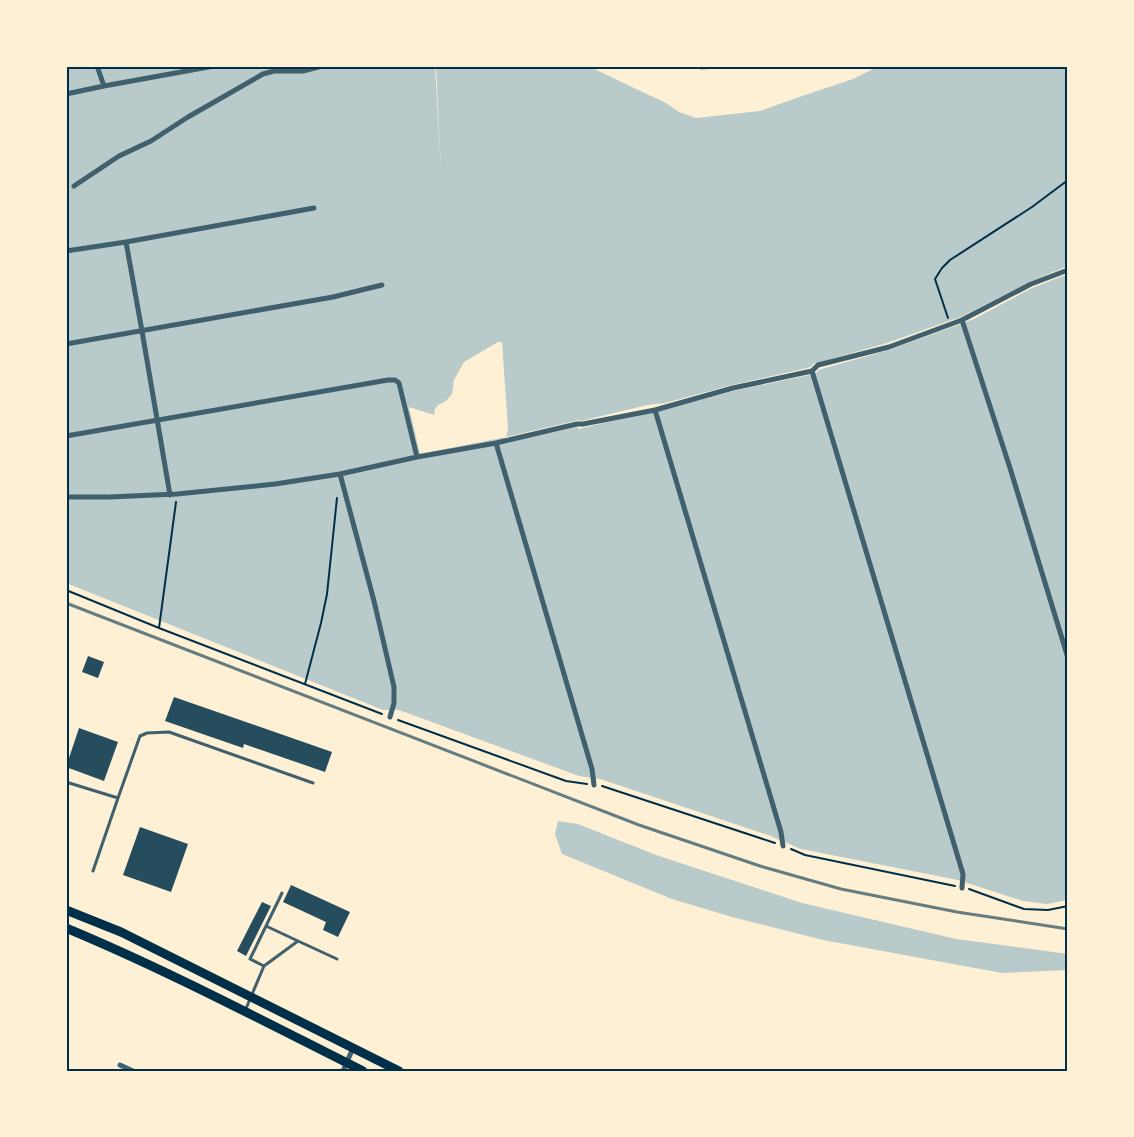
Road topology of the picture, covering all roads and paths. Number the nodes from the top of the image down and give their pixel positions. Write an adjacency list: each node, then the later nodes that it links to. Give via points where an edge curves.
1 (97, 66): 5 (street)
2 (214, 66): 5 (street)
3 (322, 66): 4 (street, via 303,71)
4 (274, 69): 8 (street, via 188,116)
5 (104, 86): 6 (street)
6 (66, 94)
7 (1068, 180): 15 (path, via 942,268 935,279)
8 (74, 186)
9 (314, 208): 10 (street)
10 (126, 242): 11 (street); 16 (street)
11 (66, 251)
12 (1068, 270): 14 (street, via 1030,284)
13 (382, 285): 16 (street, via 334,297)
14 (962, 320): 15 (street); 31 (street)
15 (950, 324): 18 (street, via 889,347 818,365)
16 (142, 331): 17 (street); 20 (street)
17 (66, 344)
18 (812, 371): 19 (street, via 733,388); 40 (street, via 963,874)
19 (655, 410): 22 (street); 38 (street)
20 (156, 420): 21 (street); 23 (street, via 395,380 399,383); 27 (street)
21 (66, 436)
22 (496, 443): 23 (street); 36 (street)
23 (417, 457): 24 (street)
24 (340, 474): 26 (street); 33 (street, via 394,686)
25 (338, 493): 32 (path, via 327,594)
26 (177, 494): 27 (street); 30 (path)
27 (170, 495): 28 (street)
28 (66, 497)
29 (66, 590): 30 (path)
30 (159, 628): 32 (path)
31 (1068, 658)
32 (305, 684): 33 (path)
33 (390, 717): 36 (path, via 566,781)
34 (66, 782): 37 (lane)
35 (313, 783): 37 (lane, via 169,732 147,733 140,736)
36 (594, 785): 38 (path)
37 (118, 798): 39 (lane)
38 (783, 846): 40 (path, via 805,856)
39 (93, 871)
40 (962, 888): 42 (path, via 1024,909 1048,910)
41 (282, 893): 44 (lane)
42 (1068, 906)
43 (66, 910): 49 (main road, via 121,932)
44 (266, 926): 46 (lane); 48 (lane, via 250,958)
45 (66, 928): 50 (main road)
46 (298, 941): 47 (lane); 48 (lane)
47 (337, 959)
48 (264, 966): 49 (lane)
49 (251, 997): 50 (lane); 51 (main road)
50 (245, 1012): 53 (main road)
51 (353, 1048): 53 (street); 56 (main road)
52 (120, 1064): 54 (street)
53 (345, 1067): 55 (main road)
54 (133, 1071)
55 (363, 1071)
56 (399, 1071)

